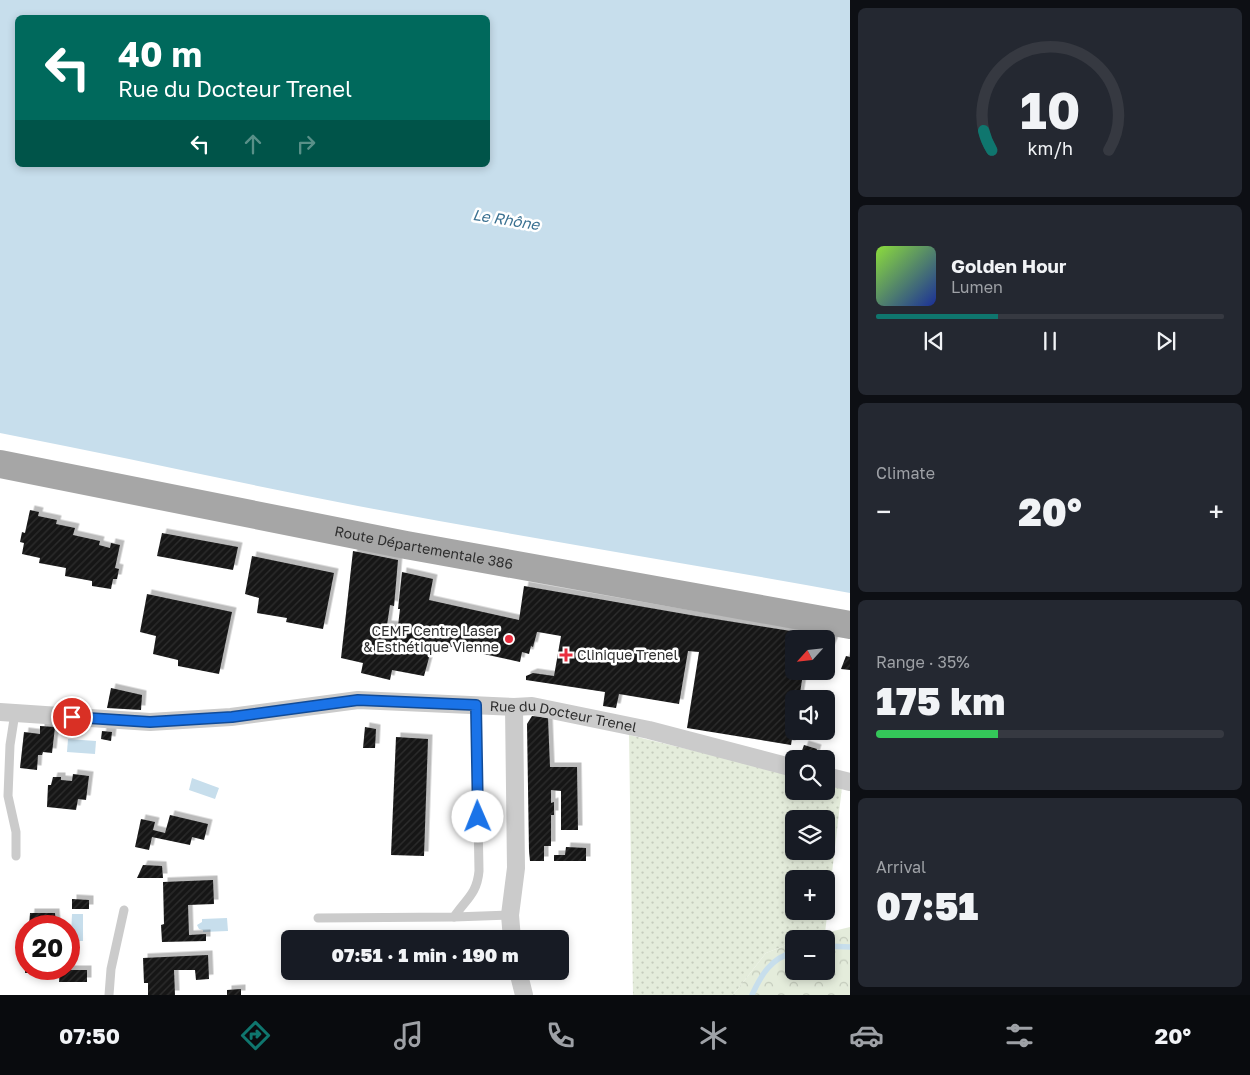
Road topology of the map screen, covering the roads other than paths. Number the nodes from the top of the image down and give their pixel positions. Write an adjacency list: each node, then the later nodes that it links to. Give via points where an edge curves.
1 (0, 464): 2 (main road, Route Départementale 386, via 406,545)
2 (850, 625)
3 (476, 705): 4 (street, Rue du Docteur Trenel); 5 (street, Rue du Docteur Trenel, via 358,700 232,717 150,722); 13 (lane, via 480,871 474,892)
4 (514, 707): 6 (street, Rue du Docteur Trenel, via 532,706 649,730); 11 (street, via 516,868)
5 (7, 712): 9 (lane, via 10,745 8,796 16,832)
6 (785, 766)
7 (835, 778): 8 (street)
8 (850, 782)
9 (16, 856)
10 (124, 910): 16 (lane, via 110,969)
11 (510, 916): 13 (lane); 14 (street)
12 (318, 918): 13 (lane)
13 (454, 918)
14 (511, 930)
15 (520, 980): 17 (street)
16 (109, 995)
17 (524, 995)

